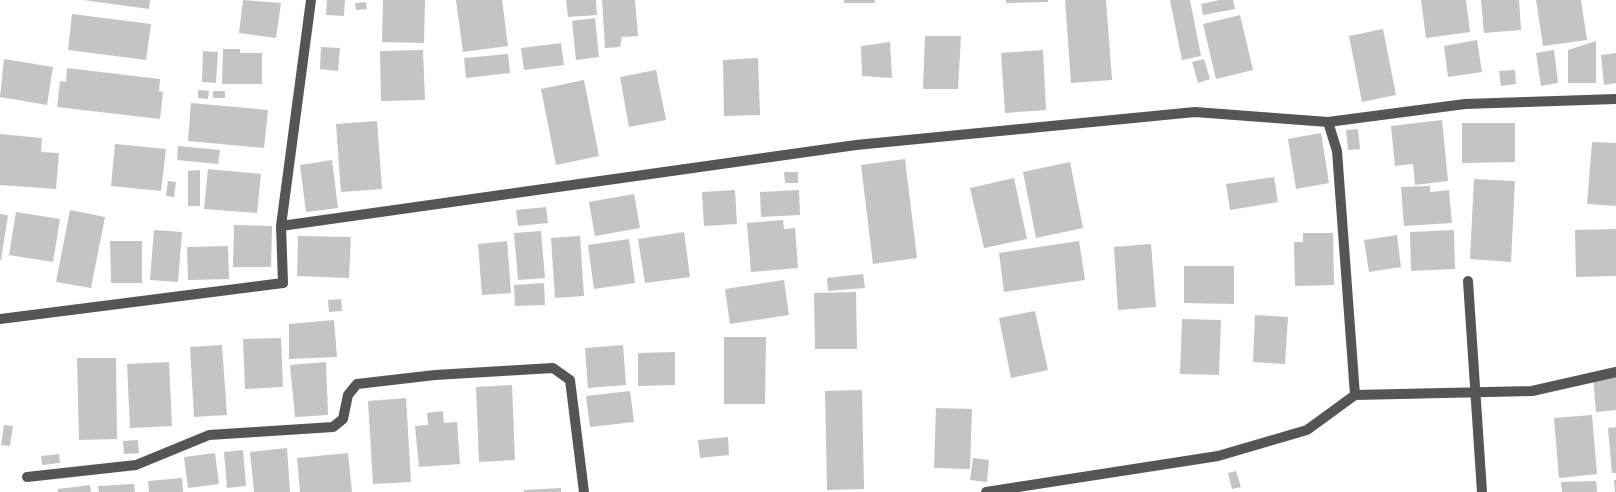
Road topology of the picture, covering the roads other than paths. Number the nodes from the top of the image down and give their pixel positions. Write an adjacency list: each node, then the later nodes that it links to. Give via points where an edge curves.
1 (311, 0): 4 (street)
2 (1616, 99): 3 (street, via 1465,104)
3 (1328, 122): 4 (street, via 1195,112 856,145); 9 (street, via 1337,151)
4 (282, 226): 6 (street, via 283,283)
5 (1468, 281): 8 (street)
6 (0, 319)
7 (1616, 372): 8 (street, via 1532,391)
8 (1476, 392): 9 (street); 13 (street)
9 (1355, 395): 12 (street, via 1307,430 1218,456)
10 (27, 477): 11 (street, via 136,465 209,435 333,427 343,420 348,395 357,384 435,375 553,368 570,380)
11 (584, 492)
12 (986, 492)
13 (1482, 492)

